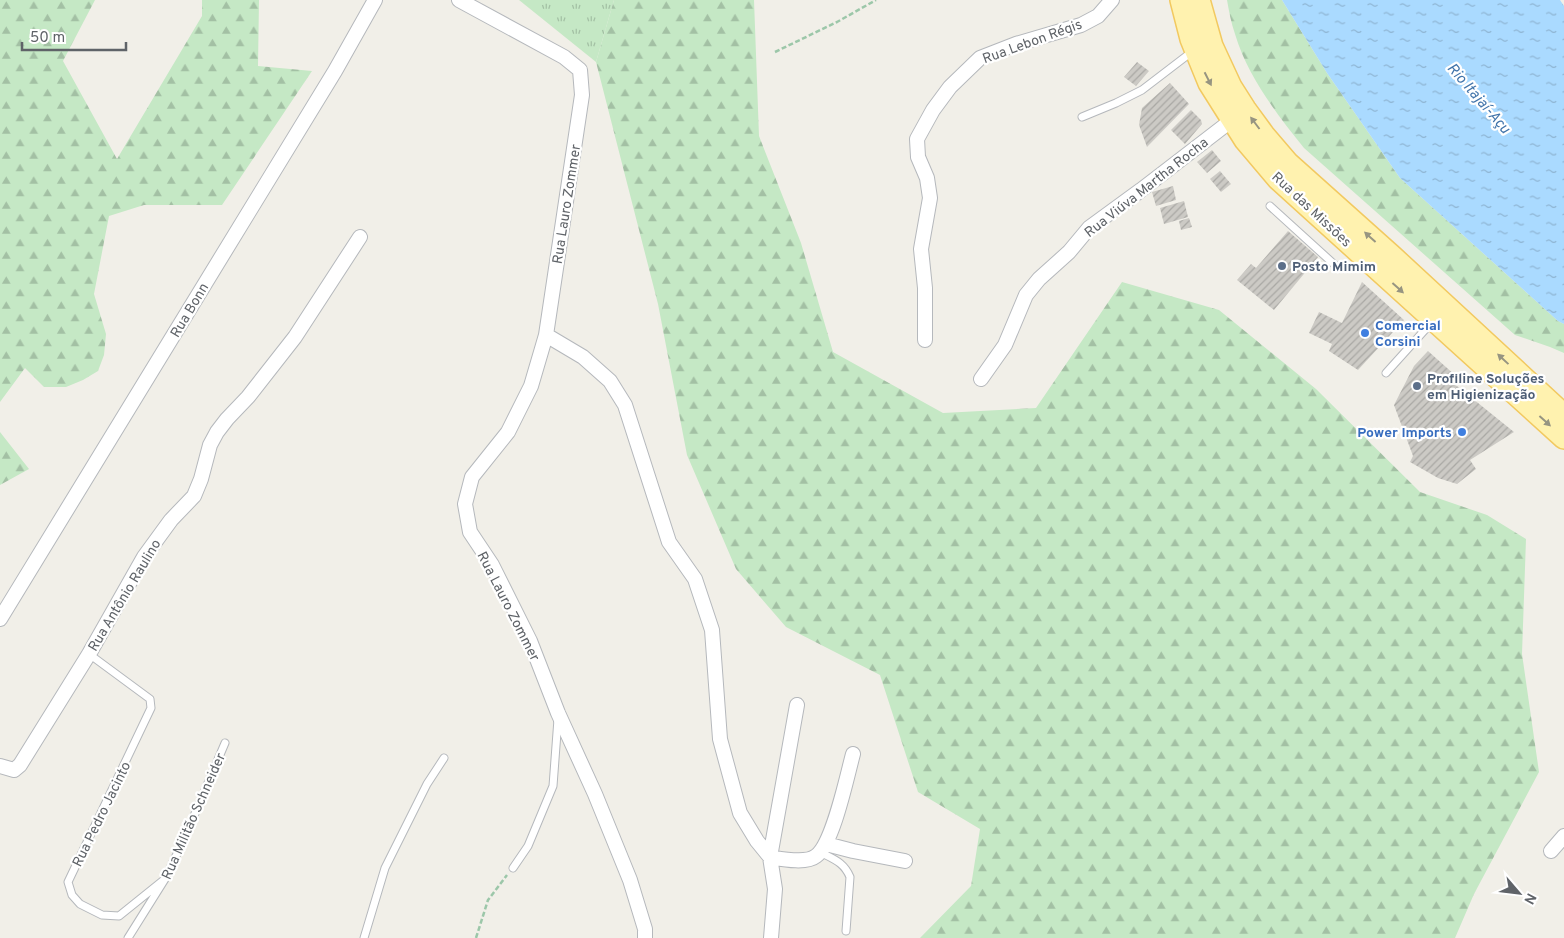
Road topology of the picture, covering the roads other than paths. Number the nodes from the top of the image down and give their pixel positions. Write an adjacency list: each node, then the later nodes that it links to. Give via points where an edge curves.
1 (375, 0): 19 (street, Rua Bonn)
2 (459, 0): 13 (street, Rua Lauro Zommer, via 564,57 580,70 582,95)
3 (1112, 0): 14 (street, Rua Lebon Régis, via 1098,16 1081,25 980,58 950,87 917,138 918,157 927,178 930,198 921,249)
4 (1181, 0): 6 (main road, Rua das Missões)
5 (1199, 0): 17 (main road, Rua das Missões, one-way to 5, via 1288,163 1264,135 1231,86 1212,46)
6 (1195, 49): 7 (lane, via 1142,90); 8 (main road, Rua das Missões, one-way to 8, via 1209,83)
7 (1082, 117)
8 (1232, 120): 12 (main road, Rua das Missões, one-way to 12, via 1278,179); 16 (street, Rua Viúva Martha Rocha, via 1089,228 1069,252 1039,279 1026,295 1005,344)
9 (1270, 206): 11 (lane)
10 (360, 238): 20 (street, Rua Antônio Raulino, via 295,337 217,432 194,496 171,520 144,557)
11 (1336, 266)
12 (1434, 320): 15 (lane); 18 (main road, Rua das Missões, one-way to 18)
13 (546, 335): 22 (street, Rua Lauro Zommer, via 531,386 508,432 472,477 466,504 470,532 492,565); 30 (street, via 583,356 610,381 625,406 669,542 696,579 712,630 720,739 740,813)
14 (925, 340)
15 (1386, 373)
16 (980, 379)
17 (1564, 415)
18 (1564, 438)
19 (0, 619)
20 (89, 654): 26 (street, Rua Antônio Raulino, via 20,765 14,770); 33 (lane, Rua Pedro Jacinto, via 150,699 151,708 68,882 72,895 80,904 102,915 119,916)
21 (797, 705): 30 (street)
22 (558, 713): 32 (lane, via 553,786 528,846); 37 (street, Rua Lauro Zommer, via 630,880 645,928)
23 (225, 743): 33 (lane, Rua Militão Schneider)
24 (853, 754): 28 (street)
25 (444, 758): 36 (lane, via 427,784 385,868)
26 (0, 766)
27 (1564, 836): 29 (street)
28 (823, 848): 30 (street, via 816,857 797,861); 31 (street); 34 (lane, via 847,869 850,877)
29 (1551, 851)
30 (770, 857): 38 (street, via 775,889)
31 (905, 861)
32 (513, 868)
33 (165, 879): 35 (lane, Rua Militão Schneider)
34 (846, 931)
35 (128, 938)
36 (364, 938)
37 (645, 938)
38 (771, 938)

